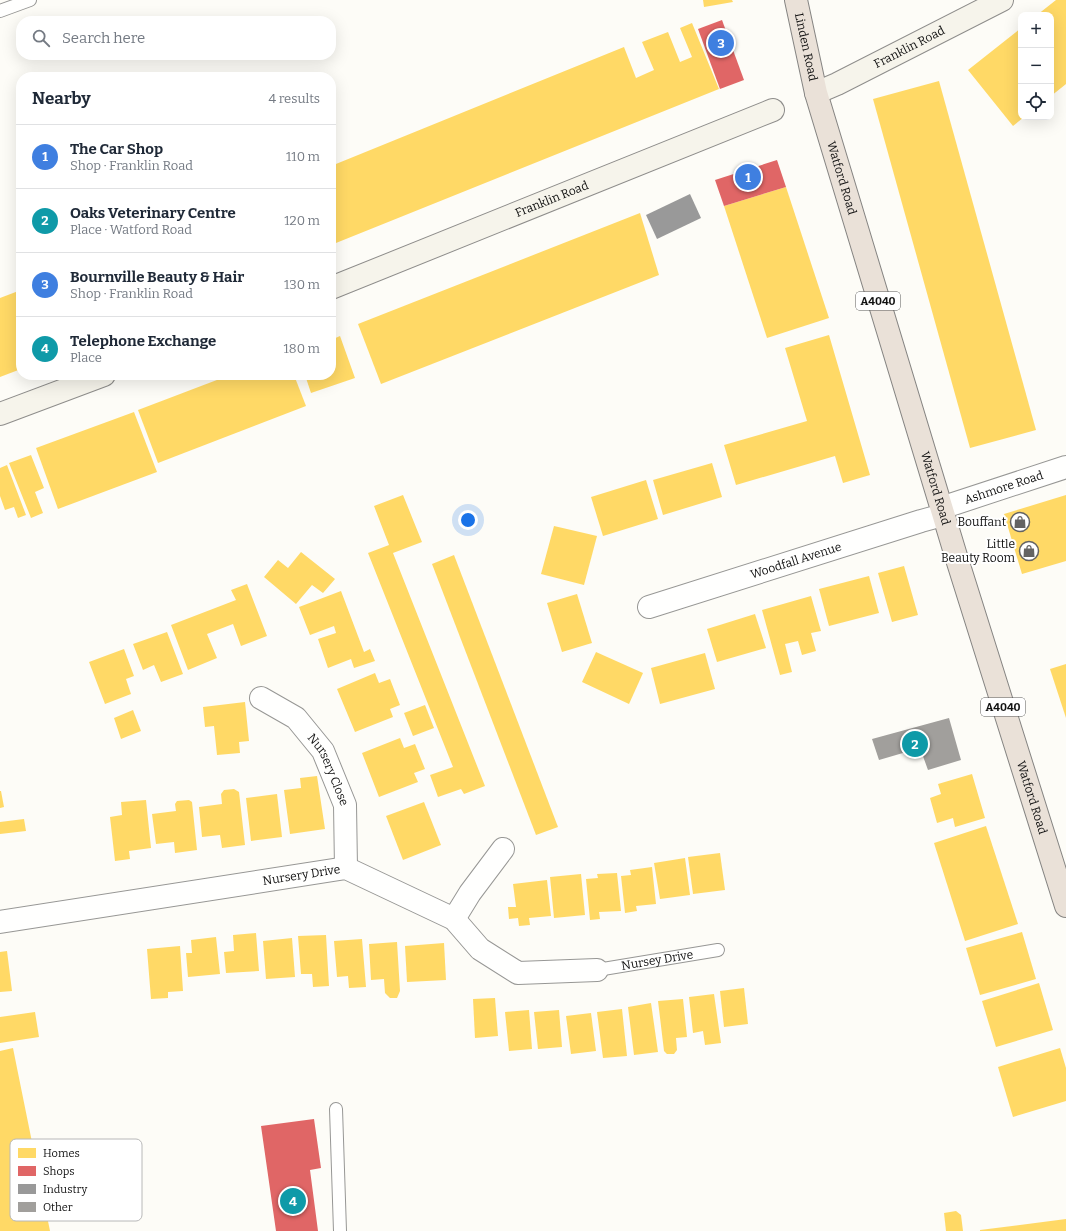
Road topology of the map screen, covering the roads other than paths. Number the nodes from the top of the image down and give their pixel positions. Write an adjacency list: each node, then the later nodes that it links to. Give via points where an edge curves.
1 (30, 0): 4 (lane)
2 (796, 0): 5 (highway, Linden Road / A4040)
3 (1002, 0): 5 (street, Franklin Road)
4 (0, 12)
5 (816, 93): 11 (highway, Watford Road / A4040)
6 (773, 110): 7 (street, Franklin Road)
7 (336, 286)
8 (91, 380): 9 (street)
9 (0, 414)
10 (1066, 467): 11 (street, Ashmore Road)
11 (942, 512): 12 (street, Woodfall Avenue); 16 (highway, Watford Road / A4040)
12 (649, 607)
13 (261, 698): 15 (street, Nursery Close, via 296,718 323,751 345,805)
14 (503, 849): 17 (street)
15 (346, 868): 17 (street, Nursery Drive); 18 (street, Nursery Drive)
16 (1066, 906)
17 (454, 919): 20 (street, Nursery Drive, via 480,949 518,973)
18 (0, 922)
19 (718, 950): 20 (lane, Nursey Drive)
20 (597, 970)
21 (336, 1109): 22 (lane)
22 (340, 1231)

